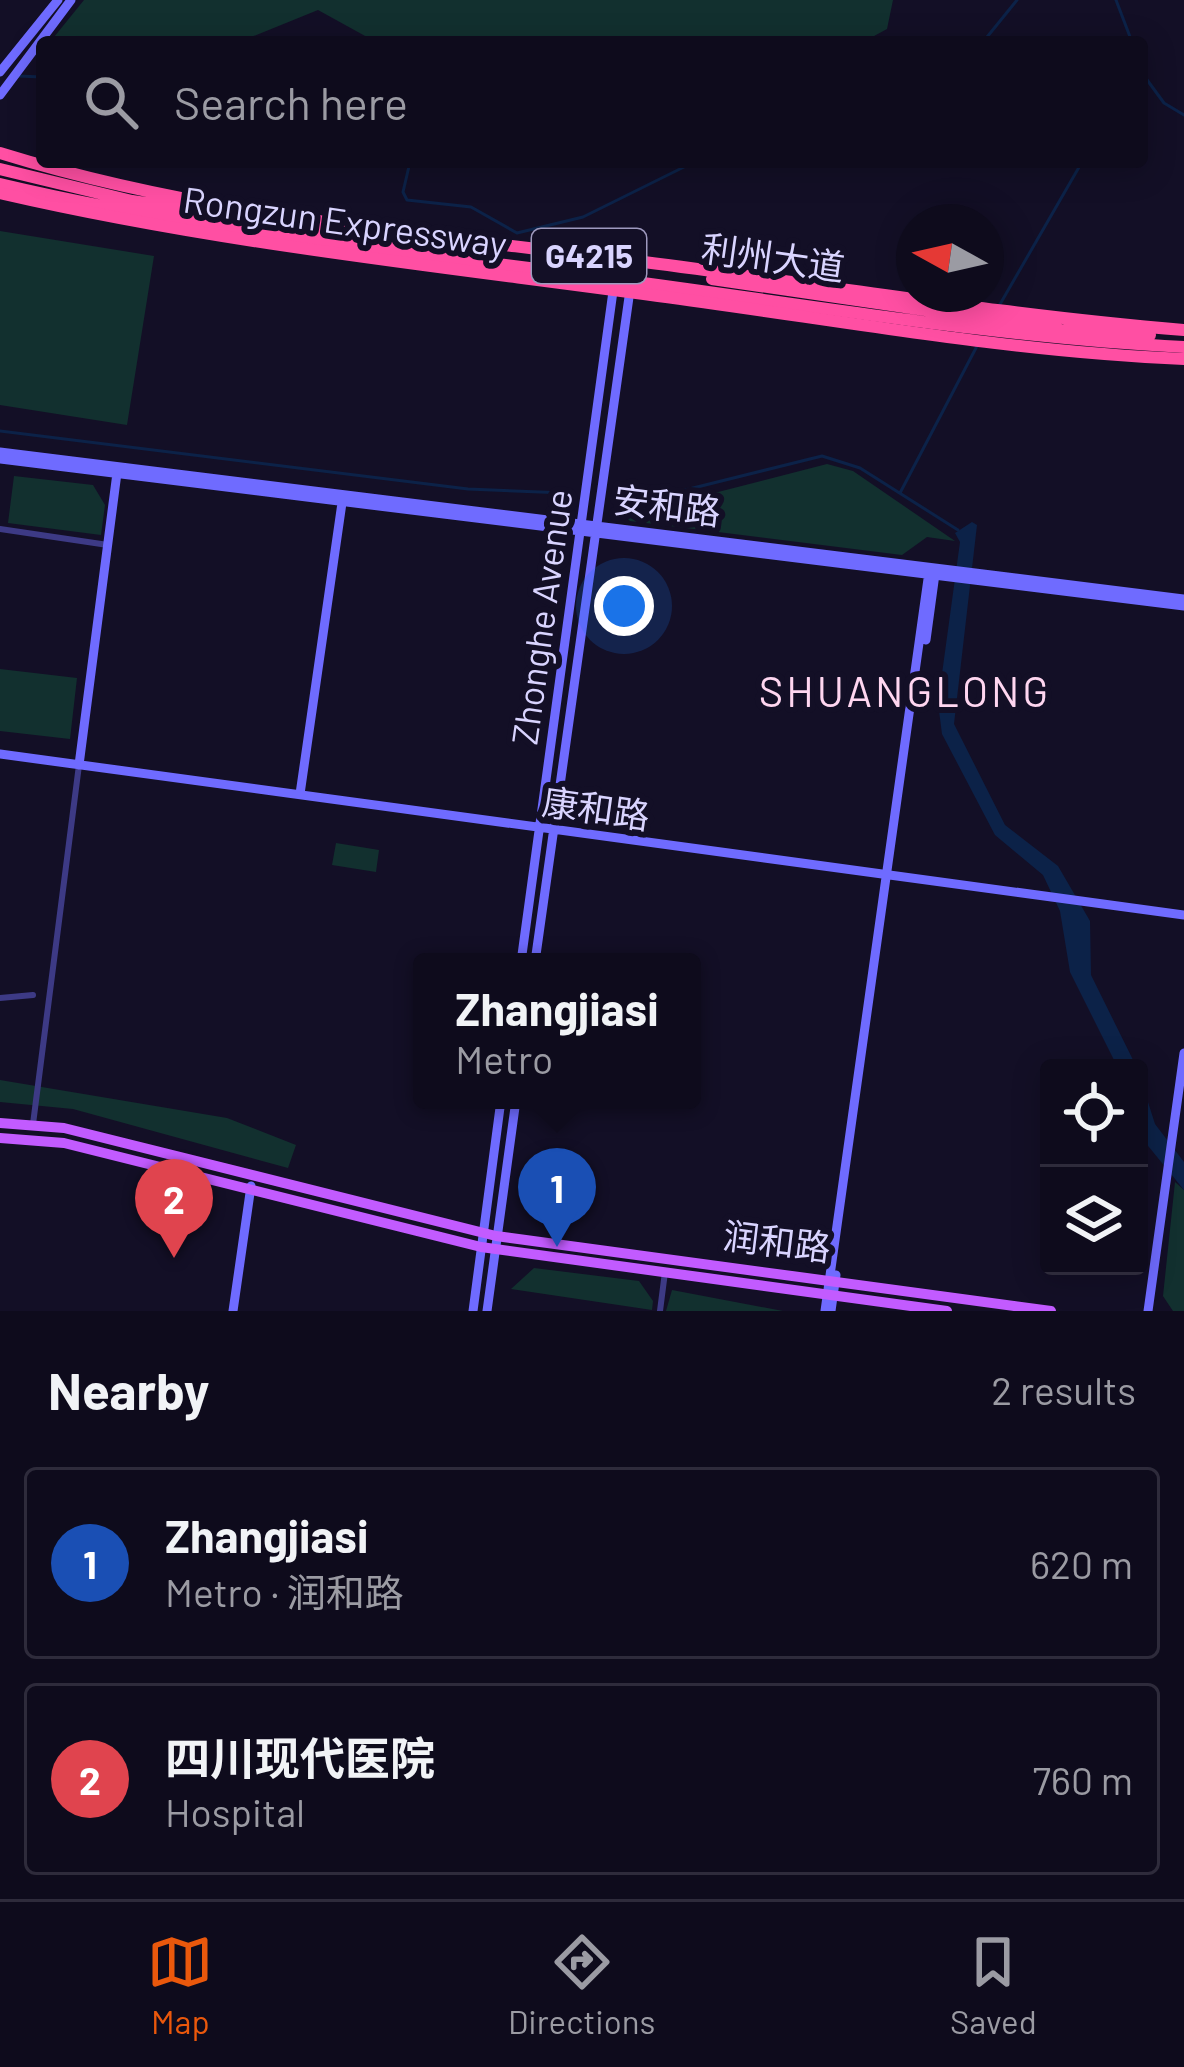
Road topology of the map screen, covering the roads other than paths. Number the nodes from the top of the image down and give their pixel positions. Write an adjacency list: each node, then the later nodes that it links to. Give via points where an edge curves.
1 (58, 0): 5 (street)
2 (71, 0): 3 (street)
3 (38, 36)
4 (36, 38): 5 (street)
5 (16, 60): 6 (street)
6 (4, 77): 7 (street)
7 (0, 95)
8 (0, 153): 9 (highway, Rongzun Expressway / G4215)
9 (36, 162)
10 (59, 168): 18 (highway, Rongzun Expressway / G4215, via 184,200 438,239)
11 (0, 169): 16 (highway, 利州大道, via 132,201 617,265)
12 (0, 184): 14 (highway, 利州大道, via 154,217)
13 (0, 194): 20 (highway, Rongzun Expressway / G4215, bridge, via 368,257 1059,350)
14 (614, 279): 15 (highway, 利州大道); 24 (street, Zhonghe Avenue)
15 (632, 281): 16 (highway, 利州大道); 26 (street, Zhonghe Avenue)
16 (972, 324): 17 (highway, 利州大道)
17 (1009, 328): 18 (highway, 利州大道); 19 (highway, 利州大道)
18 (1184, 334)
19 (1184, 347)
20 (1184, 359)
21 (0, 455): 22 (street, 安和路)
22 (118, 470): 23 (street, 安和路); 27 (street)
23 (342, 498): 24 (street, 安和路); 32 (street)
24 (582, 527): 26 (street, 安和路); 33 (street, Zhonghe Avenue)
25 (0, 529): 27 (street)
26 (598, 530): 28 (street, 安和路); 34 (street, Zhonghe Avenue)
27 (108, 545): 31 (street)
28 (932, 572): 29 (street, 安和路); 35 (street)
29 (1184, 603)
30 (0, 754): 31 (street, 康和路)
31 (80, 765): 32 (street, 康和路); 45 (street)
32 (300, 794): 33 (street, 康和路)
33 (541, 829): 34 (street, 康和路); 37 (street, Zhonghe Avenue)
34 (554, 830): 35 (street, 康和路); 38 (street, Zhonghe Avenue)
35 (889, 877): 36 (street, 康和路); 51 (street)
36 (1184, 915)
37 (522, 953)
38 (537, 953)
39 (32, 995): 40 (street)
40 (0, 998)
41 (1184, 1053): 60 (street)
42 (500, 1109): 49 (street)
43 (514, 1109): 49 (street)
44 (0, 1123): 45 (main road)
45 (33, 1125): 47 (main road)
46 (0, 1138): 48 (main road, via 64,1143)
47 (253, 1174): 48 (street); 49 (main road)
48 (250, 1188): 49 (main road); 53 (street)
49 (488, 1241): 50 (main road, 润和路); 51 (main road, 润和路); 54 (street); 55 (street)
50 (665, 1272): 52 (main road, 润和路); 56 (street)
51 (832, 1279): 52 (street); 59 (main road, 润和路)
52 (830, 1293): 57 (street); 58 (main road, 润和路)
53 (233, 1311)
54 (473, 1311)
55 (488, 1311)
56 (660, 1311)
57 (828, 1311)
58 (947, 1311)
59 (1051, 1311)
60 (1148, 1311)

